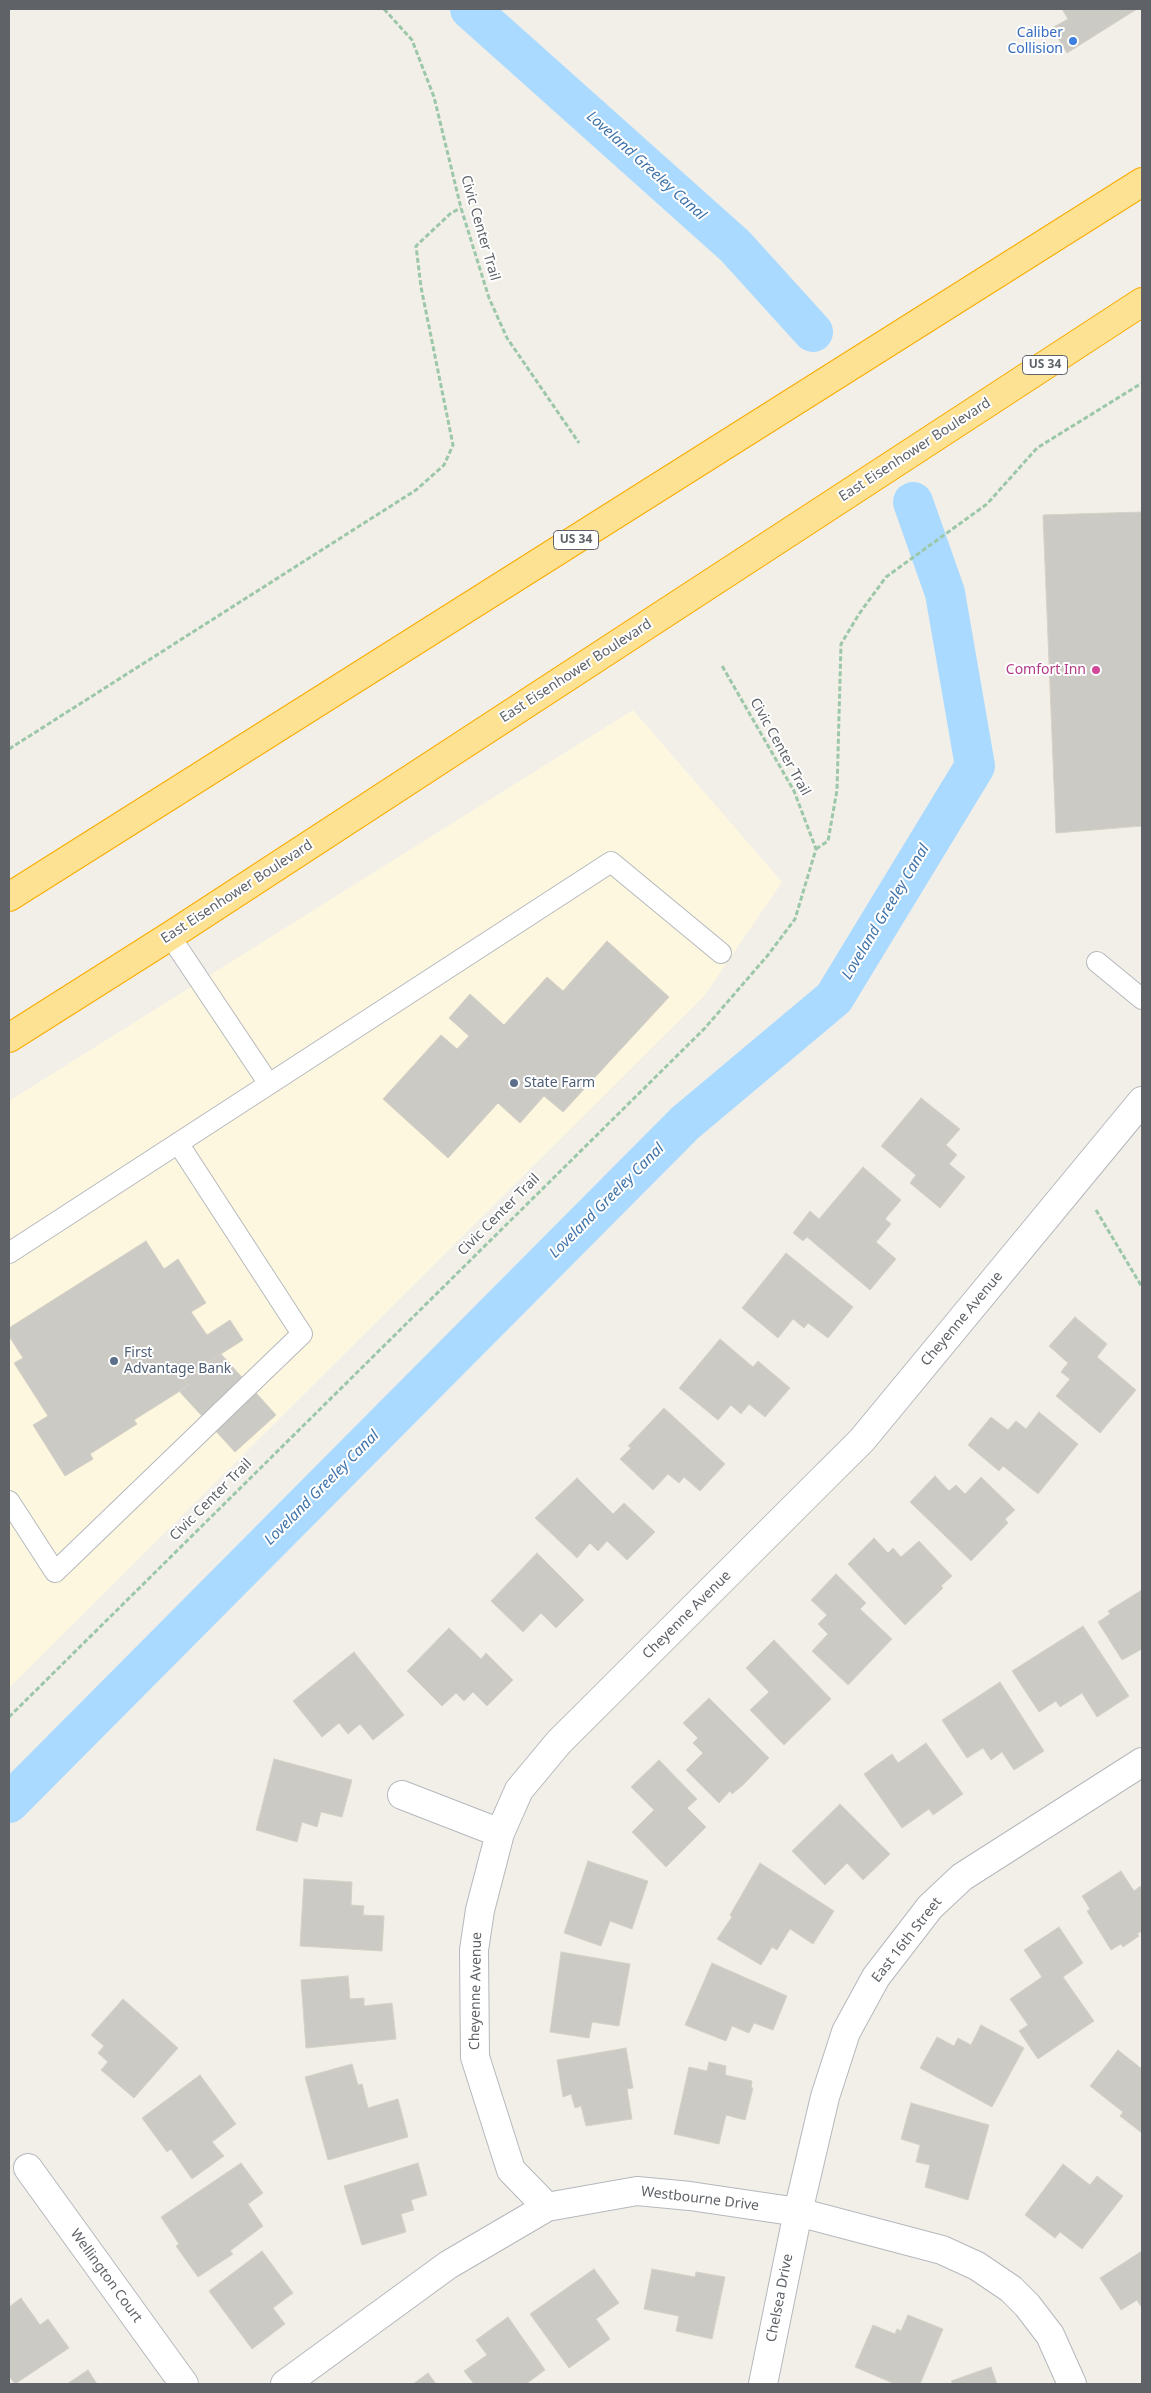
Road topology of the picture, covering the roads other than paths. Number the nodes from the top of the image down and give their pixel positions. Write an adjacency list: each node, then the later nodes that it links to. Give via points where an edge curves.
1 (1142, 182): 3 (highway, US 34)
2 (1142, 302): 4 (highway, East Eisenhower Boulevard / US 34)
3 (9, 897)
4 (170, 936): 8 (highway, East Eisenhower Boulevard / US 34); 9 (lane)
5 (721, 953): 9 (lane, via 612,862)
6 (1097, 962): 7 (lane)
7 (1142, 999)
8 (9, 1038)
9 (269, 1084): 11 (lane)
10 (1142, 1101): 16 (street, Cheyenne Avenue, via 862,1440 559,1742 519,1790)
11 (178, 1143): 12 (lane); 13 (lane, via 302,1334 55,1572)
12 (9, 1253)
13 (9, 1501)
14 (1142, 1762): 19 (street, East 16th Street, via 962,1877 930,1907 876,1977 846,2032 825,2098)
15 (402, 1795): 16 (street)
16 (500, 1833): 18 (street, Cheyenne Avenue, via 480,1910 474,1950 475,2057 511,2170)
17 (28, 2168): 20 (street, Wellington Court)
18 (547, 2207): 19 (street, Westbourne Drive, via 637,2191); 21 (street, Westbourne Drive, via 448,2265)
19 (798, 2212): 22 (street, Chelsea Drive); 23 (street, Westbourne Drive, via 942,2250 976,2266 1011,2289 1027,2305 1050,2335)
20 (184, 2384)
21 (285, 2384)
22 (763, 2384)
23 (1072, 2384)

